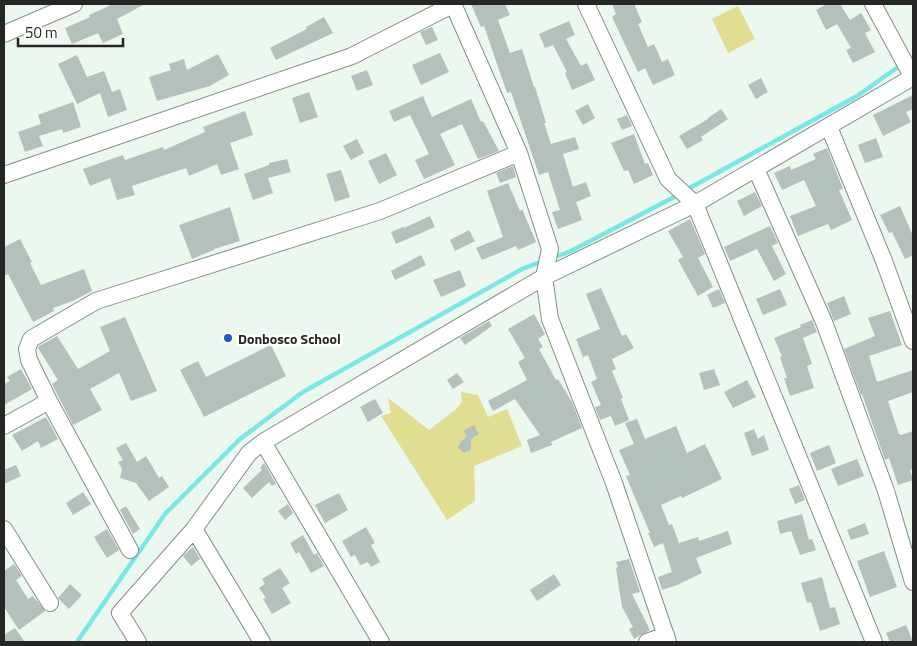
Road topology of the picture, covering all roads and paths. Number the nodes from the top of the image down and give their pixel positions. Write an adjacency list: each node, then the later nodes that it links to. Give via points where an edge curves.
1 (74, 4): 5 (street)
2 (453, 4): 9 (street); 11 (street, via 352,56)
3 (586, 4): 12 (street, via 668,179)
4 (873, 4): 6 (street)
5 (4, 34)
6 (907, 51): 7 (street)
7 (913, 78): 8 (street)
8 (829, 127): 10 (street); 14 (street)
9 (519, 153): 13 (street, via 550,249); 15 (street, via 380,210 96,301 31,339 27,350 29,360)
10 (756, 169): 12 (street); 21 (street, via 824,322 886,491)
11 (4, 174)
12 (695, 204): 13 (street); 28 (street)
13 (544, 277): 17 (street); 23 (street, via 550,319 614,482)
14 (913, 341)
15 (49, 401): 16 (street); 20 (street)
16 (4, 426)
17 (263, 442): 19 (street, via 249,452); 26 (street)
18 (4, 529): 22 (street)
19 (194, 529): 24 (street, via 120,613); 25 (street)
20 (130, 550)
21 (913, 582)
22 (50, 603)
23 (667, 639): 27 (street)
24 (138, 642)
25 (262, 642)
26 (380, 642)
27 (647, 642)
28 (874, 642)

